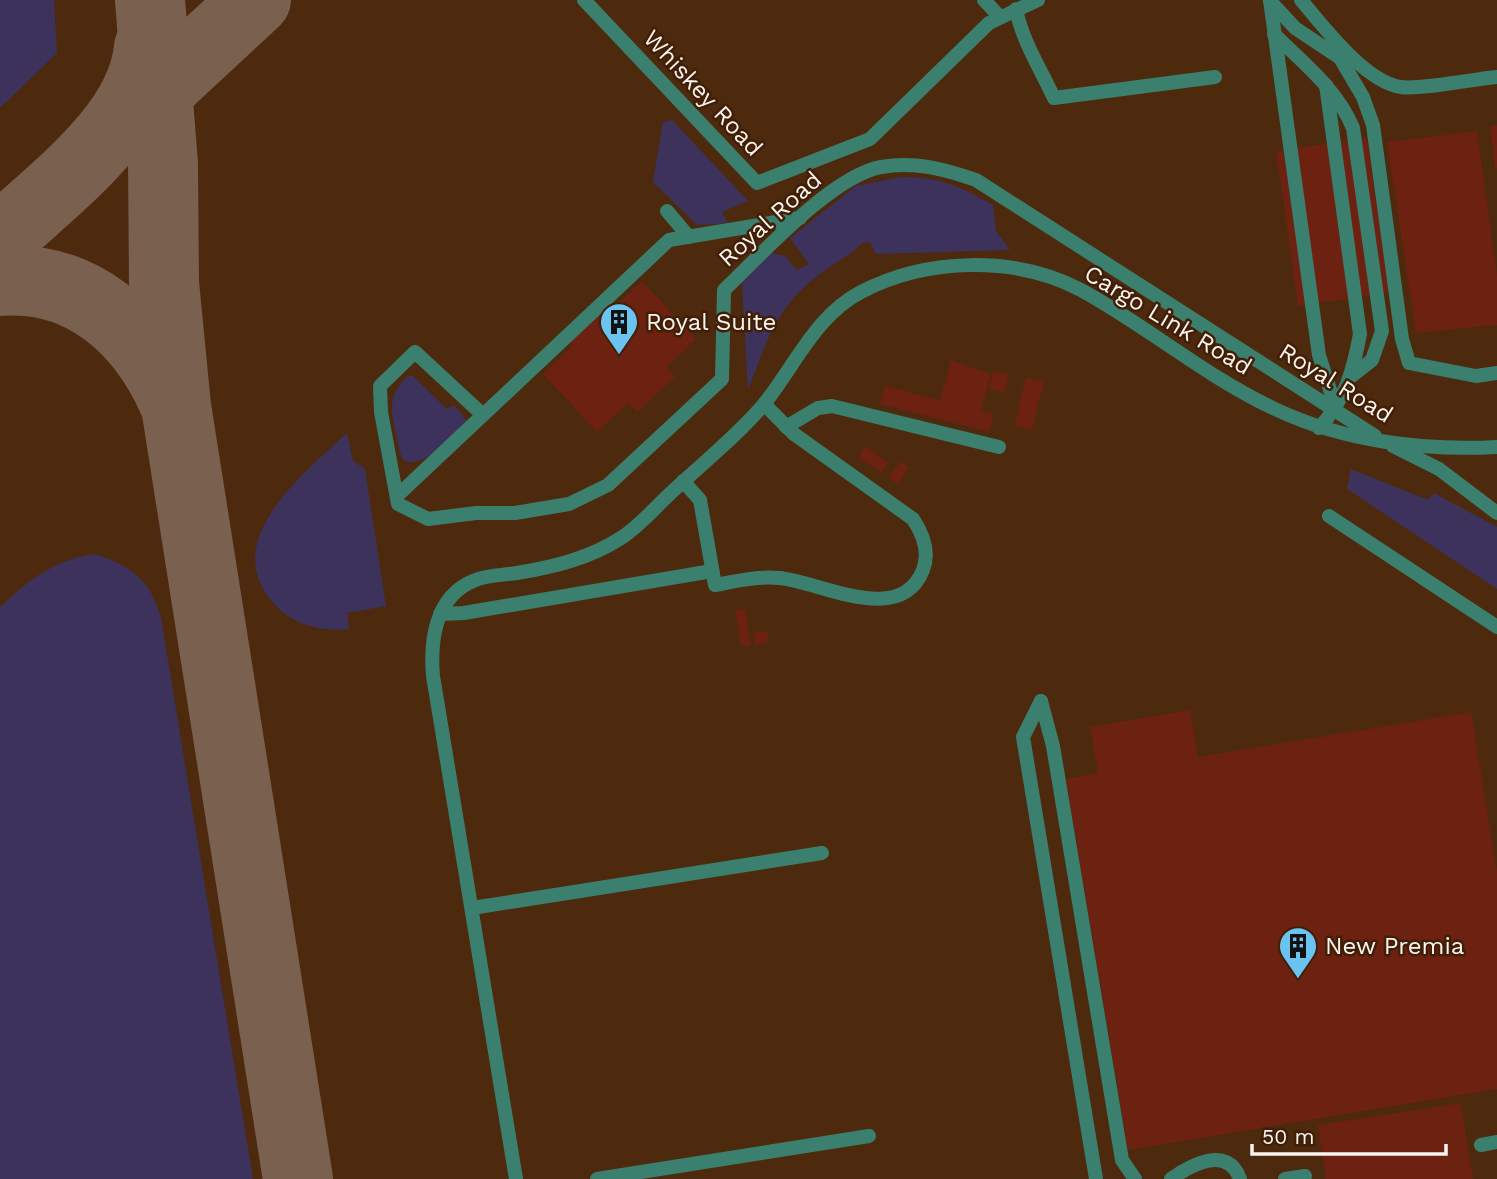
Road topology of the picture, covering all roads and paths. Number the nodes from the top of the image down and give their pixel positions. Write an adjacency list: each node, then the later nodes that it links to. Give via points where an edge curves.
1 (584, 0): 7 (lane, Whiskey Road, via 757,183 870,139)
2 (984, 0): 7 (lane)
3 (1038, 0): 6 (lane, Whiskey Road)
4 (1301, 0): 10 (lane, via 1337,43 1383,81 1402,88)
5 (1270, 1): 8 (lane); 15 (lane, via 1295,28 1340,58 1363,97 1373,125 1409,363 1476,376)
6 (1016, 9): 7 (lane, Whiskey Road); 9 (lane, via 1021,34 1054,98)
7 (1000, 17)
8 (1274, 34): 11 (lane); 18 (lane, via 1319,355)
9 (1215, 77)
10 (1497, 77)
11 (1326, 84): 16 (lane, via 1360,334); 16 (lane, via 1344,106 1353,128 1382,331 1372,360)
12 (667, 211): 14 (lane)
13 (802, 218): 14 (lane); 18 (lane, Royal Road, via 851,178 879,167 937,167 976,180); 26 (lane, Royal Road, via 724,290 722,379 608,485 569,505 428,519 398,504)
14 (689, 236): 19 (lane, via 669,240)
15 (1497, 373)
16 (1353, 376): 18 (lane)
17 (764, 404): 20 (lane); 21 (lane, Cargo Link Road, via 832,313 858,293 888,280 939,268 990,265 1037,274 1079,290 1219,378); 25 (lane, Cargo Link Road)
18 (1336, 409): 21 (lane); 22 (lane, Royal Road)
19 (483, 415): 26 (lane); 26 (lane, via 415,352 380,386)
20 (786, 426): 23 (lane, via 818,408 832,406); 29 (lane, via 913,519 924,538 921,574 902,592 863,599 779,578 715,585)
21 (1319, 428): 22 (lane, Cargo Link Road)
22 (1377, 438): 24 (lane, Cargo Link Road, via 1423,446); 27 (lane, Royal Road, via 1439,469)
23 (999, 447)
24 (1497, 447)
25 (683, 481): 29 (lane, via 700,500); 30 (lane, Cargo Link Road, via 624,536 566,563 474,580 455,593)
26 (397, 496)
27 (1497, 513)
28 (1329, 516): 31 (lane)
29 (712, 570): 30 (lane)
30 (440, 614): 33 (lane, via 431,650 433,676)
31 (1497, 627)
32 (822, 853): 33 (lane)
33 (471, 908): 38 (lane)
34 (869, 1136): 39 (lane)
35 (1497, 1142): 36 (lane)
36 (1480, 1145)
37 (1305, 1176): 44 (lane)
38 (516, 1179)
39 (597, 1179)
40 (1096, 1179): 41 (lane, via 1023,737 1041,701 1122,1160)
41 (1135, 1179)
42 (1171, 1179): 43 (lane, via 1217,1159 1232,1165)
43 (1240, 1179)
44 (1285, 1179)

